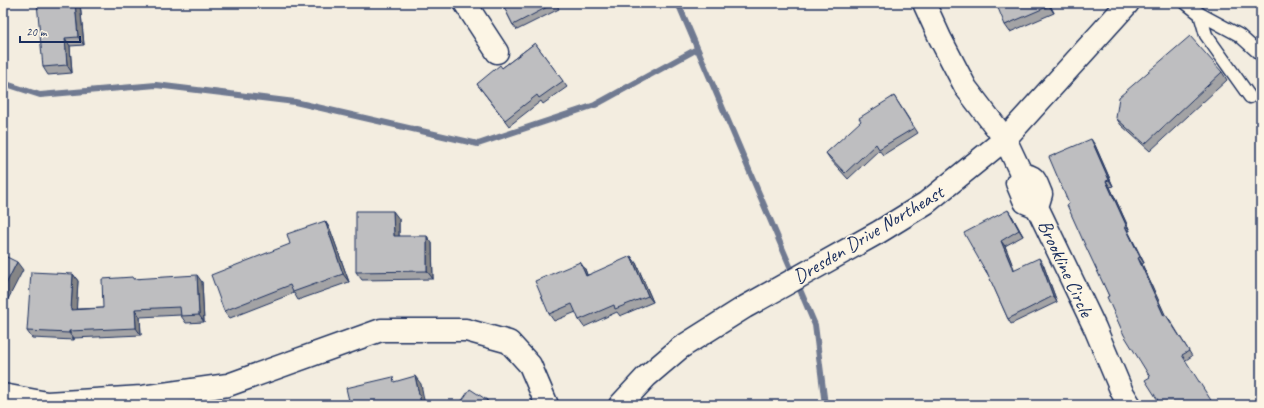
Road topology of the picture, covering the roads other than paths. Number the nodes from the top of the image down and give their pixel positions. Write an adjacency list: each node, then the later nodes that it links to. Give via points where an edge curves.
1 (465, 3): 6 (street)
2 (924, 3): 9 (street, via 966,88)
3 (1128, 3): 9 (street, Dresden Drive Northeast)
4 (1186, 3): 5 (lane)
5 (1200, 14): 7 (lane, via 1239,35); 8 (lane, via 1206,35)
6 (497, 52)
7 (1261, 55)
8 (1250, 97)
9 (1005, 139): 12 (street, Dresden Drive Northeast, via 926,203 745,306 680,348 646,377); 13 (street, Brookline Circle, via 1022,175 1030,175 1041,194 1037,207)
10 (3, 395): 11 (street, via 47,403 142,397 228,385 381,330 466,330 509,342 530,365)
11 (547, 405)
12 (620, 405)
13 (1130, 405)

